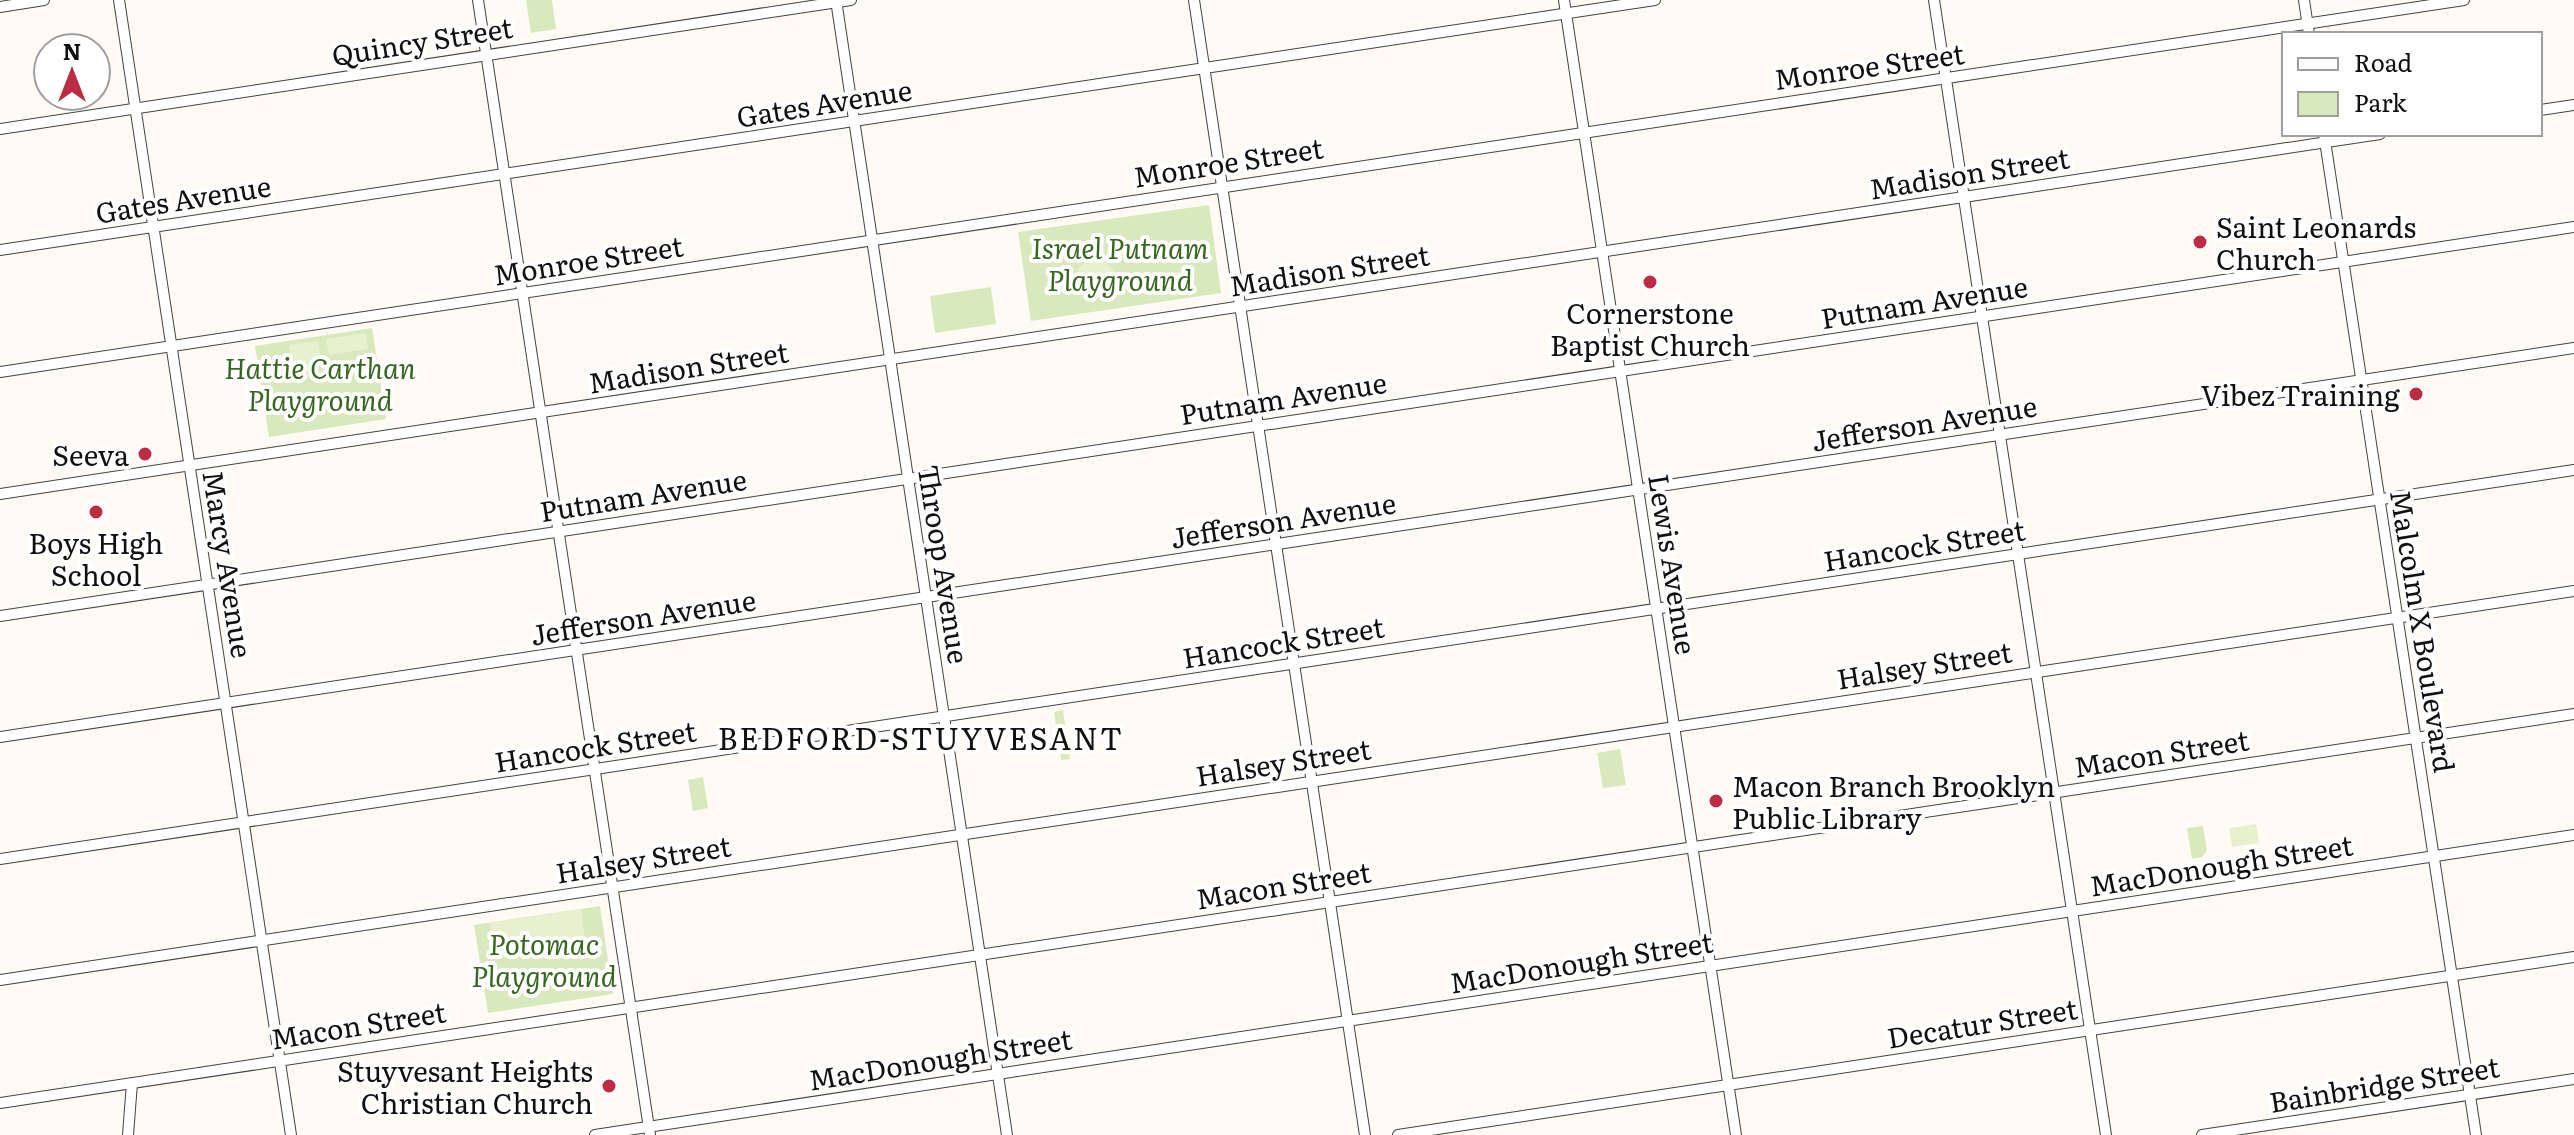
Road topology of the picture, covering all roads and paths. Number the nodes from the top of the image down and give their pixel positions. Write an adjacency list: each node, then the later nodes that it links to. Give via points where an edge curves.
1 (44, 0): 12 (street)
2 (119, 0): 21 (street, Marcy Avenue)
3 (478, 0): 17 (street)
4 (851, 0): 11 (street, Quincy Street)
5 (1194, 0): 18 (street)
6 (1564, 0): 13 (street, Lewis Avenue)
7 (1655, 0): 13 (street, Gates Avenue)
8 (1934, 0): 19 (street)
9 (2304, 0): 14 (street)
10 (2464, 0): 14 (street, Monroe Street)
11 (836, 1): 17 (street, Quincy Street); 23 (street, Throop Avenue)
12 (0, 7)
13 (1566, 14): 18 (street, Gates Avenue); 25 (street, Lewis Avenue)
14 (2308, 29): 15 (street, Monroe Street)
15 (2286, 32)
16 (2282, 33): 19 (street, Monroe Street)
17 (487, 54): 21 (street, Quincy Street); 28 (street)
18 (1205, 68): 23 (street, Gates Avenue); 29 (street)
19 (1946, 78): 25 (street, Monroe Street); 30 (street)
20 (2574, 105): 22 (street)
21 (135, 108): 24 (street, Quincy Street); 31 (street, Marcy Avenue)
22 (2542, 110)
23 (855, 121): 28 (street, Gates Avenue); 33 (street, Throop Avenue)
24 (0, 129)
25 (1584, 133): 29 (street, Monroe Street); 35 (street, Lewis Avenue)
26 (2352, 136): 27 (street, Madison Street)
27 (2325, 138): 30 (street, Madison Street); 36 (street, Malcolm X Boulevard)
28 (504, 174): 31 (street, Gates Avenue); 37 (street)
29 (1223, 186): 33 (street, Monroe Street); 38 (street)
30 (1964, 197): 35 (street, Madison Street); 39 (street)
31 (153, 227): 34 (street, Gates Avenue); 40 (street, Marcy Avenue)
32 (2574, 227): 36 (street, Putnam Avenue)
33 (872, 240): 37 (street, Monroe Street); 42 (street, Throop Avenue)
34 (0, 250)
35 (1602, 251): 38 (street, Madison Street); 43 (street, Lewis Avenue)
36 (2343, 262): 39 (street, Putnam Avenue); 45 (street, Malcolm X Boulevard)
37 (522, 293): 40 (street, Monroe Street); 46 (street)
38 (1241, 306): 42 (street, Madison Street); 47 (street)
39 (1982, 316): 43 (street, Putnam Avenue); 48 (street)
40 (171, 346): 44 (street, Monroe Street); 49 (street, Marcy Avenue)
41 (2574, 348): 45 (street, Jefferson Avenue)
42 (890, 359): 46 (street, Madison Street); 51 (street, Throop Avenue)
43 (1620, 371): 47 (street, Putnam Avenue); 52 (street, Lewis Avenue)
44 (0, 372)
45 (2362, 380): 48 (street, Jefferson Avenue); 54 (street, Malcolm X Boulevard)
46 (540, 412): 49 (street, Madison Street); 55 (street)
47 (1259, 425): 51 (street, Putnam Avenue); 56 (street)
48 (2000, 435): 52 (street, Jefferson Avenue); 57 (street)
49 (189, 465): 53 (street, Madison Street); 58 (street, Marcy Avenue)
50 (2574, 470): 54 (street, Hancock Street)
51 (908, 478): 55 (street, Putnam Avenue); 60 (street, Throop Avenue)
52 (1638, 489): 56 (street, Jefferson Avenue); 61 (street, Lewis Avenue)
53 (0, 494)
54 (2380, 500): 57 (street, Hancock Street); 63 (street, Malcolm X Boulevard)
55 (558, 531): 58 (street, Putnam Avenue); 64 (street)
56 (1277, 544): 60 (street, Jefferson Avenue); 65 (street)
57 (2018, 554): 61 (street, Hancock Street); 66 (street)
58 (208, 584): 62 (street, Putnam Avenue); 67 (street, Marcy Avenue)
59 (2574, 591): 63 (street, Halsey Street)
60 (926, 597): 64 (street, Jefferson Avenue); 69 (street, Throop Avenue)
61 (1656, 609): 65 (street, Hancock Street); 70 (street, Lewis Avenue)
62 (0, 616)
63 (2396, 618): 66 (street, Halsey Street); 72 (street, Malcolm X Boulevard)
64 (576, 650): 67 (street, Jefferson Avenue); 73 (street)
65 (1295, 663): 69 (street, Hancock Street); 74 (street)
66 (2035, 672): 70 (street, Halsey Street); 75 (street)
67 (225, 703): 71 (street, Jefferson Avenue); 76 (street, Marcy Avenue)
68 (2574, 714): 72 (street, Macon Street)
69 (944, 716): 73 (street, Hancock Street); 77 (street, Throop Avenue)
70 (1674, 726): 74 (street, Halsey Street); 79 (street, Lewis Avenue)
71 (0, 737)
72 (2416, 737): 75 (street, Macon Street); 80 (street, Malcolm X Boulevard)
73 (594, 769): 76 (street, Hancock Street); 82 (street)
74 (1312, 781): 77 (street, Halsey Street); 83 (street)
75 (2054, 792): 79 (street, Macon Street); 84 (street)
76 (243, 822): 81 (street, Hancock Street); 85 (street, Marcy Avenue)
77 (962, 834): 82 (street, Halsey Street); 86 (street, Throop Avenue)
78 (2574, 835): 80 (street, MacDonough Street)
79 (1692, 847): 83 (street, Macon Street); 88 (street, Lewis Avenue)
80 (2434, 856): 84 (street, MacDonough Street); 89 (street, Malcolm X Boulevard)
81 (0, 859)
82 (612, 887): 85 (street, Halsey Street); 91 (street)
83 (1331, 901): 86 (street, Macon Street); 92 (street)
84 (2072, 911): 88 (street, MacDonough Street); 93 (street)
85 (261, 940): 90 (street, Halsey Street); 94 (street, Marcy Avenue)
86 (980, 955): 91 (street, Macon Street); 95 (street, Throop Avenue)
87 (2574, 957): 89 (street, Decatur Street)
88 (1711, 966): 92 (street, MacDonough Street); 98 (street, Lewis Avenue)
89 (2452, 976): 93 (street, Decatur Street); 99 (street, Malcolm X Boulevard)
90 (0, 980)
91 (630, 1007): 94 (street, Macon Street); 101 (street)
92 (1350, 1021): 95 (street, MacDonough Street); 106 (street)
93 (2090, 1030): 98 (street, Decatur Street); 109 (street)
94 (279, 1060): 97 (street, Macon Street); 103 (street, Marcy Avenue)
95 (998, 1073): 101 (street, MacDonough Street); 105 (street, Throop Avenue)
96 (2574, 1079): 99 (street, Bainbridge Street)
97 (132, 1083): 100 (street, Macon Street); 102 (street)
98 (1729, 1085): 107 (street, Decatur Street); 108 (street, Lewis Avenue)
99 (2469, 1095): 110 (street, Bainbridge Street); 111 (street, Malcolm X Boulevard)
100 (0, 1103)
101 (650, 1131): 104 (street, MacDonough Street)
102 (128, 1135)
103 (291, 1135)
104 (595, 1135)
105 (1007, 1135)
106 (1365, 1135)
107 (1398, 1135)
108 (1736, 1135)
109 (2106, 1135)
110 (2202, 1135)
111 (2476, 1135)

